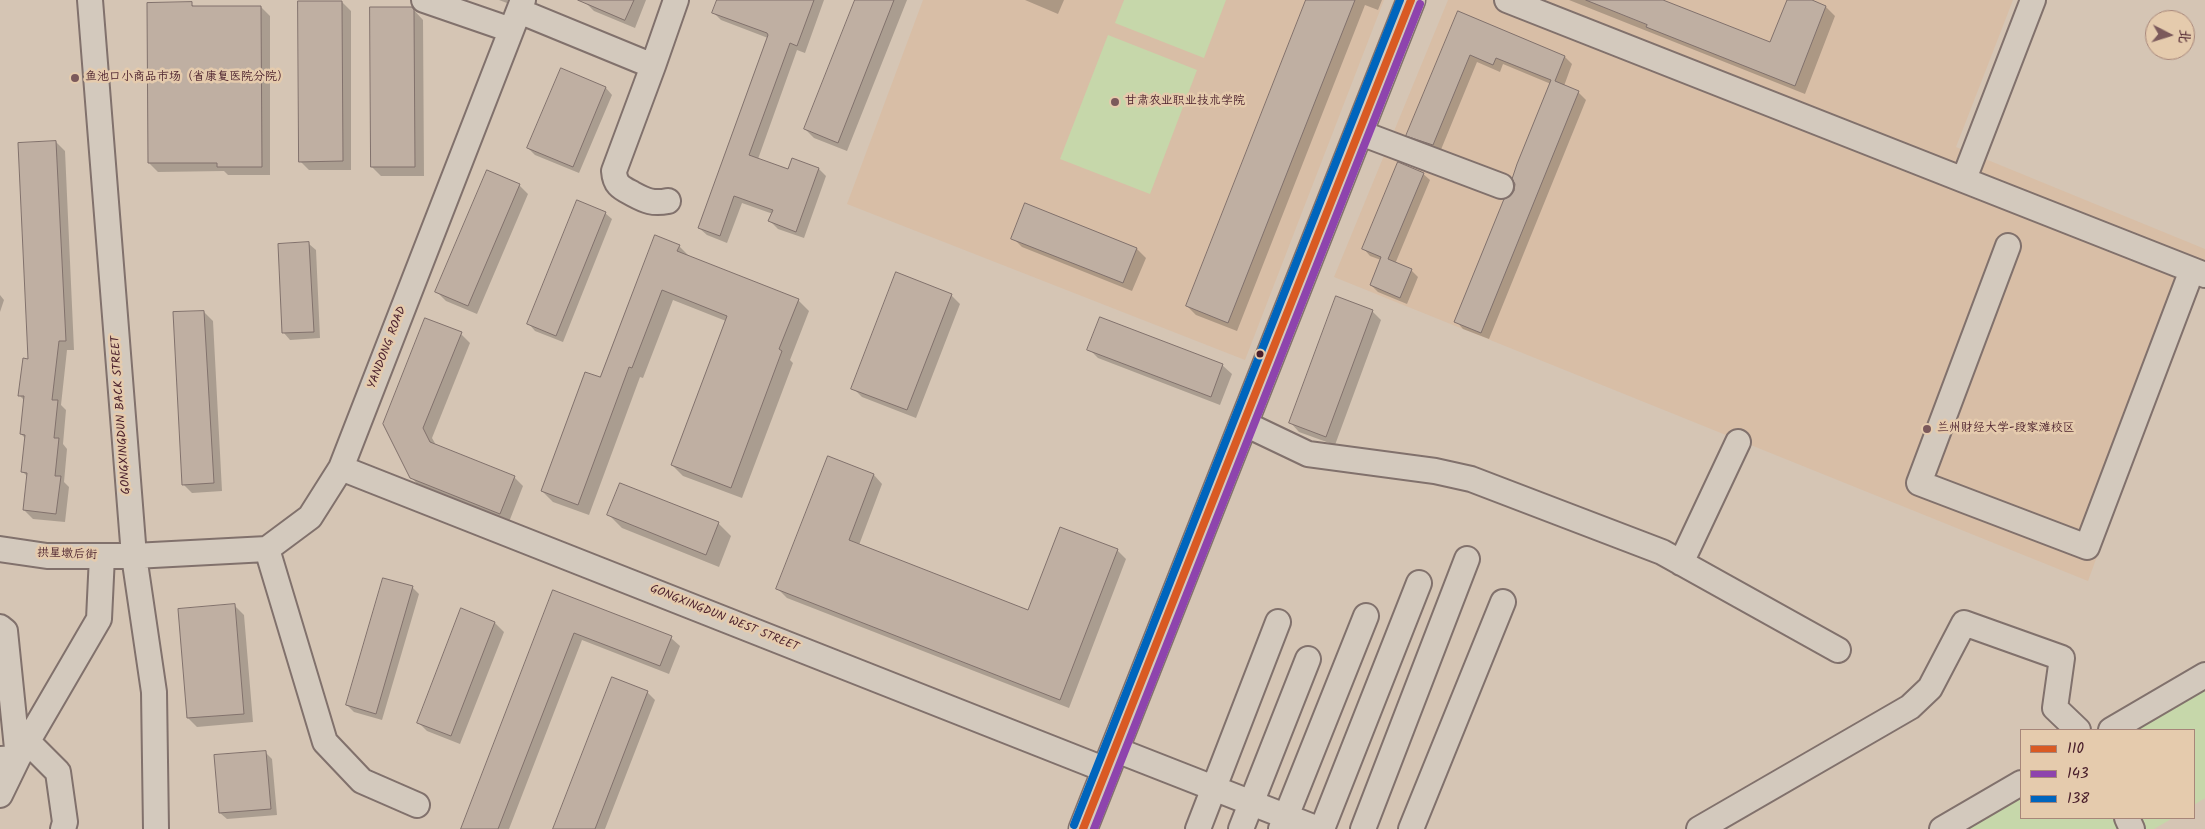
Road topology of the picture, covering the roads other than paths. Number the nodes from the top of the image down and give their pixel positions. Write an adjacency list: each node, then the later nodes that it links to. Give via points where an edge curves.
1 (90, 0): 21 (street, GONGXINGDUN BACK STREET)
2 (424, 0): 7 (street)
3 (676, 0): 8 (street)
4 (1410, 0): 9 (main road)
5 (1507, 0): 10 (street)
6 (2032, 0): 10 (street)
7 (518, 14): 8 (street); 17 (street, YANDONG ROAD)
8 (653, 66): 12 (street, via 614,171 621,188 640,199)
9 (1358, 132): 11 (street); 15 (main road)
10 (1964, 179): 14 (street)
11 (1501, 186)
12 (668, 201)
13 (2008, 246): 14 (street, via 1919,483 2088,547)
14 (2199, 272)
15 (1243, 423): 23 (street, via 1308,454 1471,479 1662,552); 35 (main road)
16 (1738, 442): 23 (street)
17 (341, 468): 19 (street, YANDONG ROAD, via 310,516); 35 (street, GONGXINGDUN WEST STREET)
18 (0, 549): 20 (street, 拱星墩后街, via 47,556)
19 (267, 549): 21 (street); 40 (street, via 326,742 362,781)
20 (102, 556): 21 (street, 拱星墩后街); 34 (street, via 99,618)
21 (134, 556): 43 (street, GONGXINGDUN BACK STREET, via 154,692)
22 (1467, 559): 48 (street)
23 (1681, 563): 29 (street)
24 (1419, 583): 47 (street)
25 (1503, 602): 49 (street)
26 (1366, 616): 41 (street)
27 (1278, 622): 37 (street)
28 (0, 627): 34 (street, via 5,631)
29 (1838, 650)
30 (1308, 659): 39 (street)
31 (2205, 675): 33 (street)
32 (2077, 729): 50 (street, via 2055,708 2062,658 1964,623 1930,688 1910,707)
33 (2113, 729)
34 (15, 753): 38 (street); 42 (street, via 58,772)
35 (1110, 760): 37 (street, GONGXINGDUN WEST STREET); 44 (main road)
36 (2020, 784): 51 (street)
37 (1214, 788): 39 (street, GONGXINGDUN WEST STREET); 45 (street)
38 (0, 795)
39 (1251, 803): 41 (street, GONGXINGDUN WEST STREET); 46 (street)
40 (417, 805)
41 (1284, 823): 47 (street, GONGXINGDUN WEST STREET)
42 (64, 829)
43 (156, 829)
44 (1083, 829)
45 (1198, 829)
46 (1241, 829)
47 (1320, 829)
48 (1363, 829)
49 (1411, 829)
50 (1699, 829)
51 (1942, 829)

